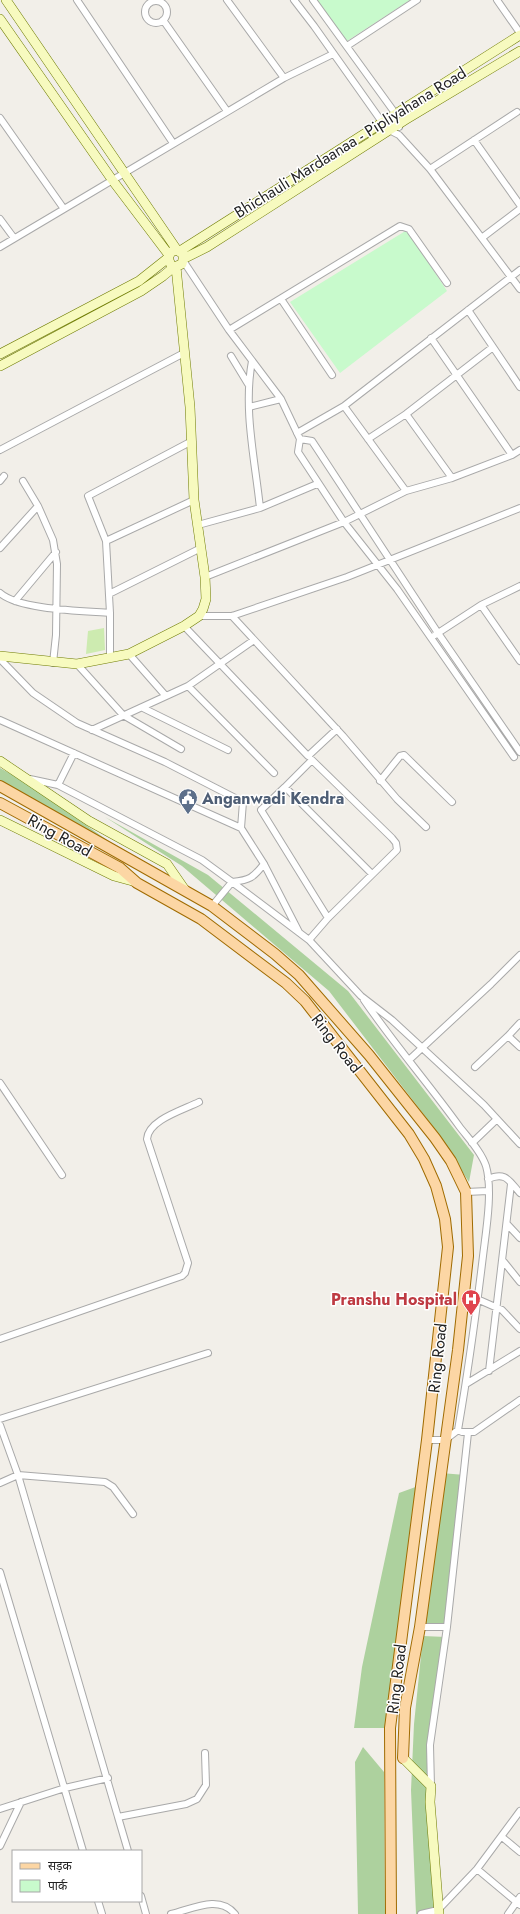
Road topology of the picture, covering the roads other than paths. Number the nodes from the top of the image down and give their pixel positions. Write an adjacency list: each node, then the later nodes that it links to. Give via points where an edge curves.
1 (6, 0): 26 (street)
2 (76, 0): 24 (street)
3 (227, 0): 14 (street)
4 (294, 0): 13 (street)
5 (313, 0): 11 (street)
6 (417, 0): 11 (street)
7 (496, 0): 10 (street)
8 (0, 19): 27 (street)
9 (163, 20): 15 (street)
10 (520, 34): 17 (street, Bhichauli Mardaanaa - Pipliyahana Road)
11 (347, 46): 17 (street)
12 (520, 51): 20 (street, Bhichauli Mardaanaa - Pipliyahana Road)
13 (333, 54): 14 (street); 19 (street)
14 (284, 78): 15 (street)
15 (227, 111): 24 (street)
16 (519, 113): 23 (street)
17 (395, 114): 19 (street, Bhichauli Mardaanaa - Pipliyahana Road); 20 (street)
18 (0, 118): 29 (street)
19 (382, 122): 21 (street); 35 (street, Bhichauli Mardaanaa - Pipliyahana Road)
20 (400, 124): 21 (street, Bhichauli Mardaanaa - Pipliyahana Road); 22 (street)
21 (389, 130): 22 (street); 35 (street, Bhichauli Mardaanaa - Pipliyahana Road, via 207,247)
22 (398, 135): 25 (street)
23 (474, 140): 25 (street); 28 (street)
24 (173, 143): 26 (street)
25 (430, 169): 32 (street)
26 (124, 174): 27 (street); 35 (street)
27 (113, 181): 29 (street); 35 (street)
28 (520, 205)
29 (64, 209): 33 (street)
30 (520, 209): 32 (street)
31 (0, 219): 33 (street)
32 (483, 237): 37 (street)
33 (14, 238): 34 (street)
34 (0, 247)
35 (176, 258): 42 (street); 45 (street); 46 (street, Bhichauli Mardaanaa - Pipliyahana Road, via 139,281); 49 (street, Bhichauli Mardaanaa - Pipliyahana Road, via 163,276 141,291)
36 (520, 270): 37 (street)
37 (512, 276): 39 (street); 41 (street)
38 (447, 283): 40 (street, via 408,230 400,226)
39 (520, 289)
40 (281, 299): 42 (street); 51 (street)
41 (468, 310): 43 (street); 44 (street)
42 (229, 330): 48 (street)
43 (431, 338): 50 (street); 55 (street)
44 (492, 347): 50 (street); 53 (street)
45 (184, 352): 60 (street); 61 (street)
46 (0, 354)
47 (231, 356): 52 (street)
48 (252, 361): 52 (street); 54 (street)
49 (0, 366)
50 (456, 374): 57 (street); 63 (street)
51 (332, 375)
52 (248, 384): 56 (street)
53 (520, 386)
54 (281, 399): 56 (street); 58 (street)
55 (344, 406): 58 (street); 59 (street)
56 (249, 407): 70 (street)
57 (406, 414): 59 (street); 64 (street)
58 (299, 436): 66 (street, via 298,452); 72 (street, via 312,441)
59 (368, 439): 67 (street)
60 (192, 441): 68 (street); 75 (street, via 88,496)
61 (0, 450)
62 (520, 450): 63 (street)
63 (512, 455): 64 (street)
64 (452, 478): 67 (street)
65 (24, 481): 69 (street)
66 (317, 484): 70 (street); 73 (street)
67 (406, 491): 72 (street)
68 (194, 500): 74 (street); 75 (street)
69 (38, 506): 76 (street); 78 (street)
70 (260, 508): 74 (street)
71 (520, 508): 79 (street)
72 (359, 514): 73 (street); 79 (street)
73 (344, 522): 80 (street); 81 (street)
74 (198, 524): 77 (street)
75 (106, 541): 86 (street)
76 (0, 548)
77 (201, 548): 81 (street); 86 (street)
78 (56, 552): 87 (street); 89 (street)
79 (389, 559): 80 (street); 82 (street)
80 (377, 564): 84 (street); 92 (street, via 347,577)
81 (205, 577): 91 (street, via 206,599)
82 (406, 585): 84 (street); 94 (street)
83 (520, 586): 88 (street)
84 (397, 589): 95 (street)
85 (0, 593): 87 (street)
86 (109, 594): 90 (street)
87 (15, 601): 89 (street)
88 (481, 605): 94 (street); 101 (street)
89 (56, 609): 90 (street); 102 (street)
90 (110, 613): 99 (street)
91 (199, 616): 92 (street); 93 (street)
92 (232, 616): 96 (street)
93 (184, 626): 97 (street); 104 (street)
94 (438, 633): 95 (street); 114 (street)
95 (430, 637): 116 (street)
96 (254, 640): 104 (street); 110 (street)
97 (129, 654): 99 (street); 106 (street)
98 (0, 656): 102 (street)
99 (110, 658): 103 (street)
100 (0, 659): 111 (street, via 33,692 76,723)
101 (520, 661)
102 (54, 663): 103 (street)
103 (77, 664): 108 (street)
104 (220, 664): 105 (street); 110 (street, via 308,756)
105 (188, 686): 106 (street); 118 (street)
106 (165, 695): 107 (street)
107 (143, 708): 108 (street); 113 (street)
108 (123, 716): 111 (street); 112 (street)
109 (0, 720): 115 (street)
110 (337, 729): 120 (street)
111 (92, 730): 128 (street, via 165,762 243,802)
112 (181, 749)
113 (228, 750)
114 (520, 752): 116 (street)
115 (74, 753): 121 (street); 128 (street)
116 (517, 758)
117 (0, 761): 119 (street)
118 (274, 772)
119 (28, 779): 121 (street); 133 (street, via 89,821 167,864)
120 (380, 781): 124 (street, via 400,756 404,755); 127 (street)
121 (58, 785): 131 (street, via 202,860)
122 (0, 786): 133 (main road, Ring Road)
123 (285, 787): 130 (street); 130 (street, via 312,760 392,838 397,850); 135 (street, via 262,810)
124 (452, 802)
125 (0, 803): 132 (main road, Ring Road, via 120,868)
126 (0, 820): 132 (street, via 114,876)
127 (426, 827)
128 (241, 828): 129 (street)
129 (264, 864): 131 (street, via 255,876); 136 (street)
130 (372, 874): 135 (street)
131 (232, 882): 134 (street); 136 (street)
132 (137, 883): 174 (main road, Ring Road, via 201,919 286,983 305,1001 409,1134 424,1159 436,1186 445,1219 448,1247)
133 (185, 890): 134 (main road, Ring Road)
134 (212, 906): 155 (main road, Ring Road, via 275,954 311,986 435,1138 451,1161)
135 (328, 918): 137 (street)
136 (300, 933): 137 (street)
137 (309, 940): 139 (street)
138 (520, 955): 143 (street)
139 (361, 996): 143 (street); 144 (street, via 382,1028)
140 (520, 1023): 141 (street)
141 (508, 1036): 142 (street); 145 (street)
142 (520, 1047)
143 (422, 1048): 144 (street); 148 (street)
144 (409, 1060): 149 (street)
145 (475, 1067)
146 (0, 1083): 151 (street)
147 (199, 1102): 164 (street, via 155,1123 148,1134 152,1154 188,1263 185,1273)
148 (497, 1119): 149 (street); 150 (street)
149 (472, 1143): 152 (street, via 486,1166)
150 (520, 1144)
151 (62, 1175)
152 (488, 1179): 153 (street, via 504,1176); 154 (street)
153 (511, 1184): 156 (street); 157 (street)
154 (488, 1191): 155 (street); 161 (street)
155 (466, 1192): 175 (main road, Ring Road, via 468,1256)
156 (520, 1193)
157 (507, 1224): 158 (street); 159 (street)
158 (520, 1238)
159 (504, 1262): 160 (street); 162 (street)
160 (520, 1282)
161 (477, 1299): 162 (street); 168 (street)
162 (497, 1307): 163 (street); 167 (street)
163 (520, 1329)
164 (0, 1339)
165 (520, 1351): 167 (street)
166 (208, 1353): 170 (street)
167 (490, 1371): 168 (street)
168 (466, 1384): 172 (street)
169 (520, 1400): 173 (street, via 474,1432)
170 (0, 1419)
171 (0, 1425): 176 (street)
172 (458, 1430): 173 (street); 175 (street)
173 (468, 1433): 181 (street)
174 (427, 1440): 175 (street); 205 (main road, Ring Road, via 390,1728)
175 (445, 1440): 180 (main road, Ring Road)
176 (18, 1475): 177 (street); 178 (street, via 105,1482 113,1487); 184 (street)
177 (0, 1483)
178 (133, 1514)
179 (0, 1572): 186 (street)
180 (420, 1627): 181 (street); 183 (main road, Ring Road, via 405,1708)
181 (447, 1627): 185 (street, via 430,1745)
182 (205, 1753): 190 (street, via 206,1786 197,1799 186,1804)
183 (403, 1758): 185 (street)
184 (108, 1778): 186 (street); 190 (street)
185 (431, 1786): 200 (street, via 430,1802)
186 (65, 1788): 187 (street); 193 (street)
187 (21, 1802): 188 (street); 192 (street)
188 (0, 1809)
189 (520, 1810): 191 (street)
190 (118, 1817): 194 (street)
191 (502, 1837): 195 (street); 196 (street)
192 (0, 1846)
193 (83, 1850)
194 (128, 1850)
195 (520, 1852)
196 (477, 1869): 198 (street); 200 (street)
197 (142, 1900): 202 (street)
198 (519, 1901): 207 (street)
199 (98, 1902): 201 (street)
200 (439, 1912): 206 (street)
201 (102, 1914)
202 (146, 1914)
203 (172, 1914): 204 (street, via 211,1903 220,1903)
204 (235, 1914)
205 (391, 1914)
206 (421, 1914)
207 (508, 1914)

